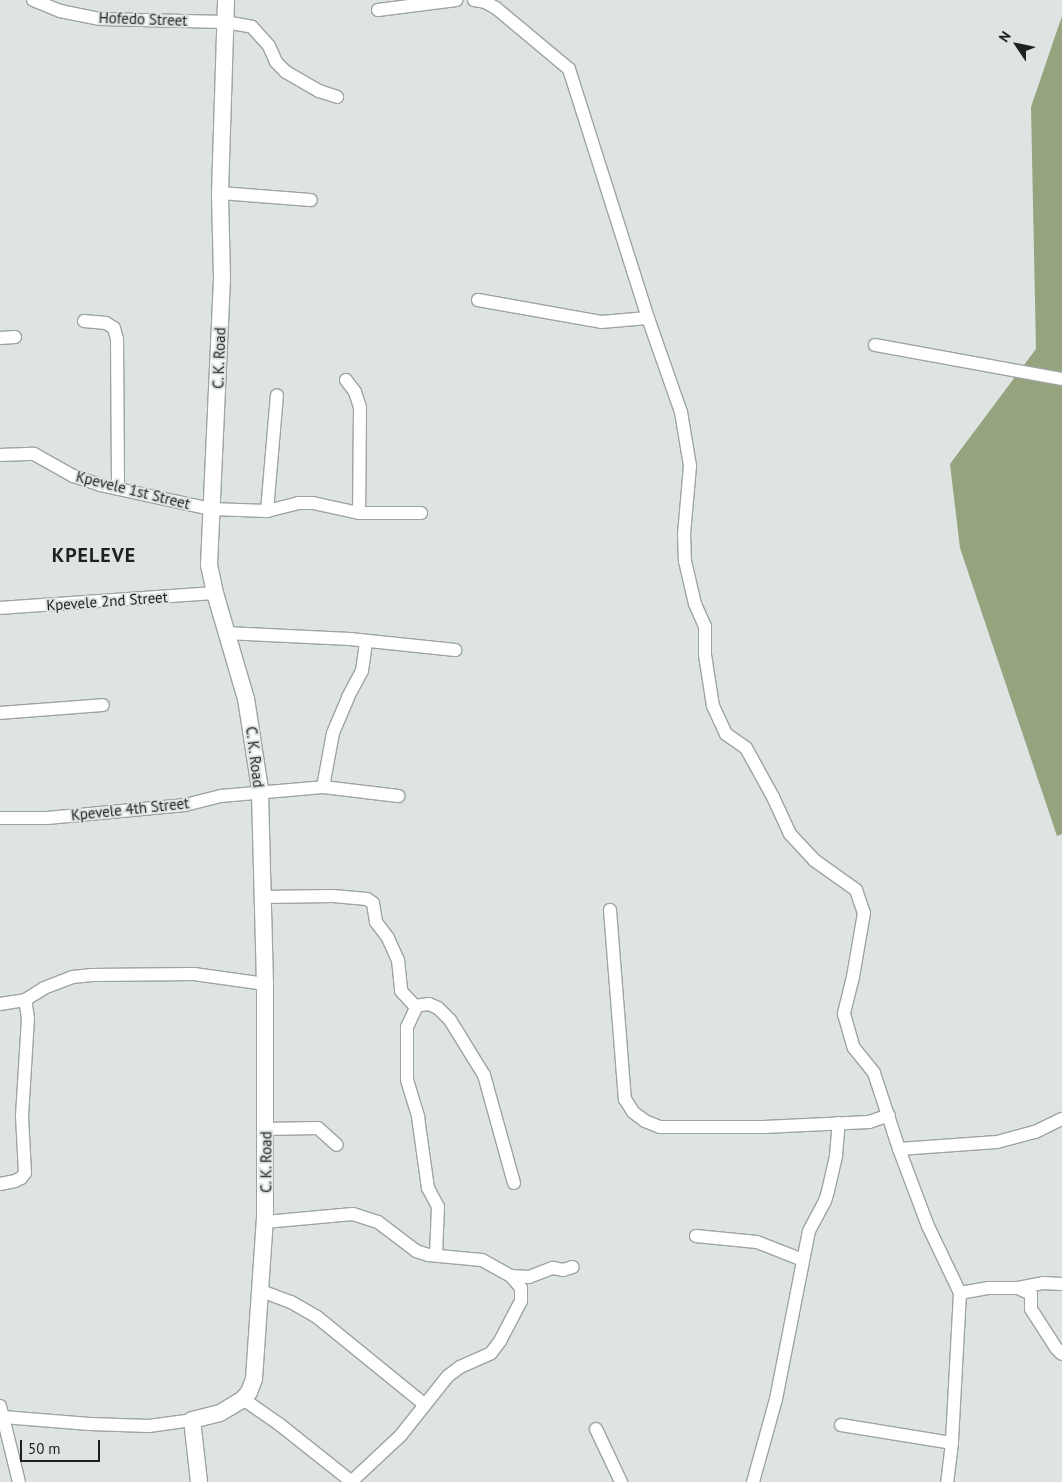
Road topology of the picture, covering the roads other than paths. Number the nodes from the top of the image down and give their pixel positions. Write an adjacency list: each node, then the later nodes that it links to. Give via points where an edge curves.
1 (33, 0): 6 (street, Hofedo Street, via 60,11 100,19)
2 (226, 0): 6 (street, C. K. Road)
3 (456, 0): 5 (street)
4 (474, 0): 11 (street, via 496,8 569,69)
5 (378, 10)
6 (225, 22): 7 (street, Hofedo Street, via 252,27 286,72 319,91); 8 (street, C. K. Road)
7 (337, 97)
8 (220, 193): 9 (street); 21 (street, C. K. Road, via 222,276)
9 (311, 200)
10 (478, 300): 11 (street, via 601,322)
11 (648, 318): 42 (street, via 681,412 687,441 690,466 685,561 705,626 705,655 714,706 726,734 746,748 790,834 814,860 856,890 864,913 844,1014 854,1048 874,1073)
12 (84, 321): 20 (street, via 106,323 114,328 117,338)
13 (15, 337): 14 (street)
14 (0, 338)
15 (876, 344): 16 (street)
16 (1062, 379)
17 (346, 380): 23 (street, via 360,407)
18 (277, 395): 22 (street)
19 (0, 455): 20 (street, Kpevele 1st Street, via 34,454 73,476)
20 (118, 489): 21 (street, Kpevele 1st Street)
21 (211, 509): 22 (street, Kpevele 1st Street); 25 (street, C. K. Road, via 209,565)
22 (267, 511): 23 (street, Kpevele 1st Street, via 313,503)
23 (360, 513): 24 (street, Kpevele 1st Street)
24 (420, 513)
25 (214, 593): 26 (street, Kpevele 2nd Street); 27 (street, C. K. Road)
26 (0, 608)
27 (226, 634): 28 (street); 33 (street, C. K. Road, via 250,718)
28 (366, 640): 29 (street); 32 (street, via 362,671 333,733)
29 (455, 650)
30 (103, 705): 31 (street)
31 (0, 713)
32 (323, 788): 33 (street, Kpevele 4th Street); 34 (street, Kpevele 4th Street)
33 (260, 794): 35 (street, Kpevele 4th Street, via 221,796 185,805 47,818); 36 (street, C. K. Road)
34 (398, 796)
35 (0, 818)
36 (264, 897): 38 (street, C. K. Road); 41 (street, via 333,896 372,901 376,922 398,960 402,990)
37 (610, 910): 44 (street, via 625,1099 633,1112 660,1127)
38 (266, 984): 39 (street, via 194,974 92,975 73,977 44,988); 45 (street, C. K. Road)
39 (25, 1000): 40 (street); 49 (street, via 28,1018 22,1116 25,1172 21,1178)
40 (0, 1004)
41 (415, 1006): 48 (street, via 434,1005 450,1020 484,1075); 52 (street, via 407,1027 407,1080 418,1117 428,1188 438,1208)
42 (889, 1115): 44 (street, via 869,1122); 47 (street)
43 (1062, 1119): 47 (street, via 1035,1132 997,1142)
44 (839, 1123): 53 (street, via 828,1191 809,1231)
45 (266, 1129): 46 (street, via 318,1128); 50 (street, C. K. Road)
46 (337, 1145)
47 (899, 1149): 59 (street, via 928,1226)
48 (514, 1183)
49 (0, 1184)
50 (265, 1222): 52 (street, via 353,1214 378,1222 416,1251); 58 (street, C. K. Road)
51 (696, 1236): 53 (street, via 757,1242)
52 (436, 1255): 55 (street, via 482,1260)
53 (803, 1260): 71 (street, via 776,1399)
54 (573, 1267): 55 (street, via 553,1268 529,1277)
55 (511, 1276): 62 (street, via 521,1288 520,1301 500,1341 491,1353 455,1370)
56 (1062, 1284): 57 (street, via 1043,1283)
57 (1018, 1288): 59 (street); 60 (street, via 1031,1294 1031,1309)
58 (259, 1290): 61 (street, C. K. Road, via 254,1379); 62 (street, via 291,1302 317,1317)
59 (960, 1292): 67 (street)
60 (1062, 1354)
61 (243, 1398): 62 (street, via 352,1482 401,1435); 64 (street, C. K. Road, via 220,1413)
62 (424, 1404)
63 (2, 1412): 64 (street, via 90,1424 149,1426); 68 (street)
64 (192, 1420): 69 (street)
65 (841, 1425): 67 (street)
66 (596, 1429): 70 (street)
67 (952, 1443): 72 (street)
68 (19, 1482)
69 (199, 1482)
70 (621, 1482)
71 (753, 1482)
72 (946, 1482)

